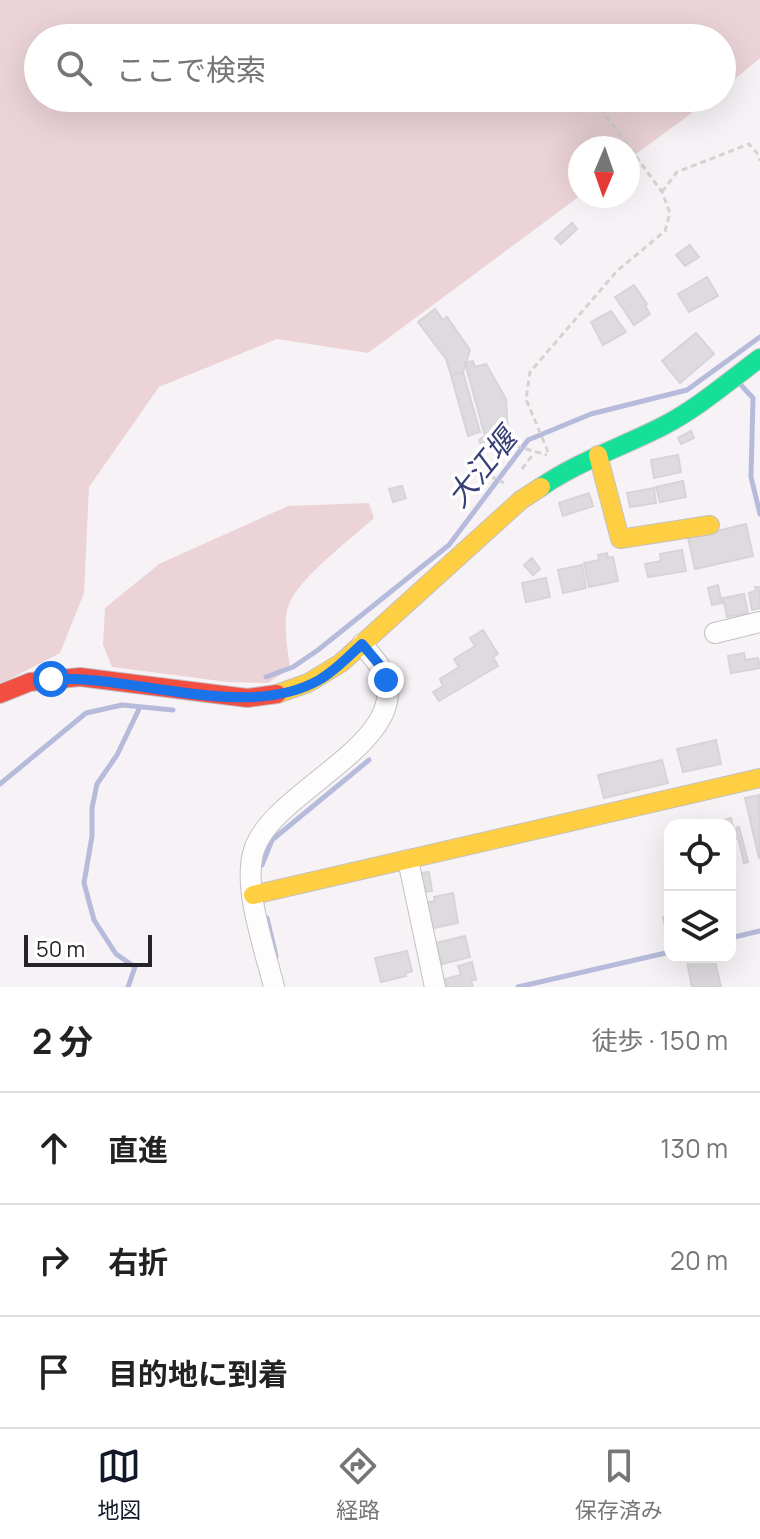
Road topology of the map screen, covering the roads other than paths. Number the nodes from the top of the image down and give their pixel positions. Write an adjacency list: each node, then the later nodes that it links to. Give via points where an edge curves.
1 (760, 358): 2 (street, via 665,425)
2 (598, 455): 3 (street, via 620,539); 6 (street, via 521,500)
3 (710, 525)
4 (760, 622): 5 (street)
5 (715, 633)
6 (362, 644): 7 (street, via 320,679 273,696 220,695 80,677 30,682); 10 (street, via 383,669 386,710 354,750 275,817 258,839 250,869)
7 (0, 694)
8 (760, 778): 9 (street)
9 (408, 860): 10 (street); 12 (street)
10 (253, 895): 11 (street)
11 (274, 987)
12 (435, 987)

